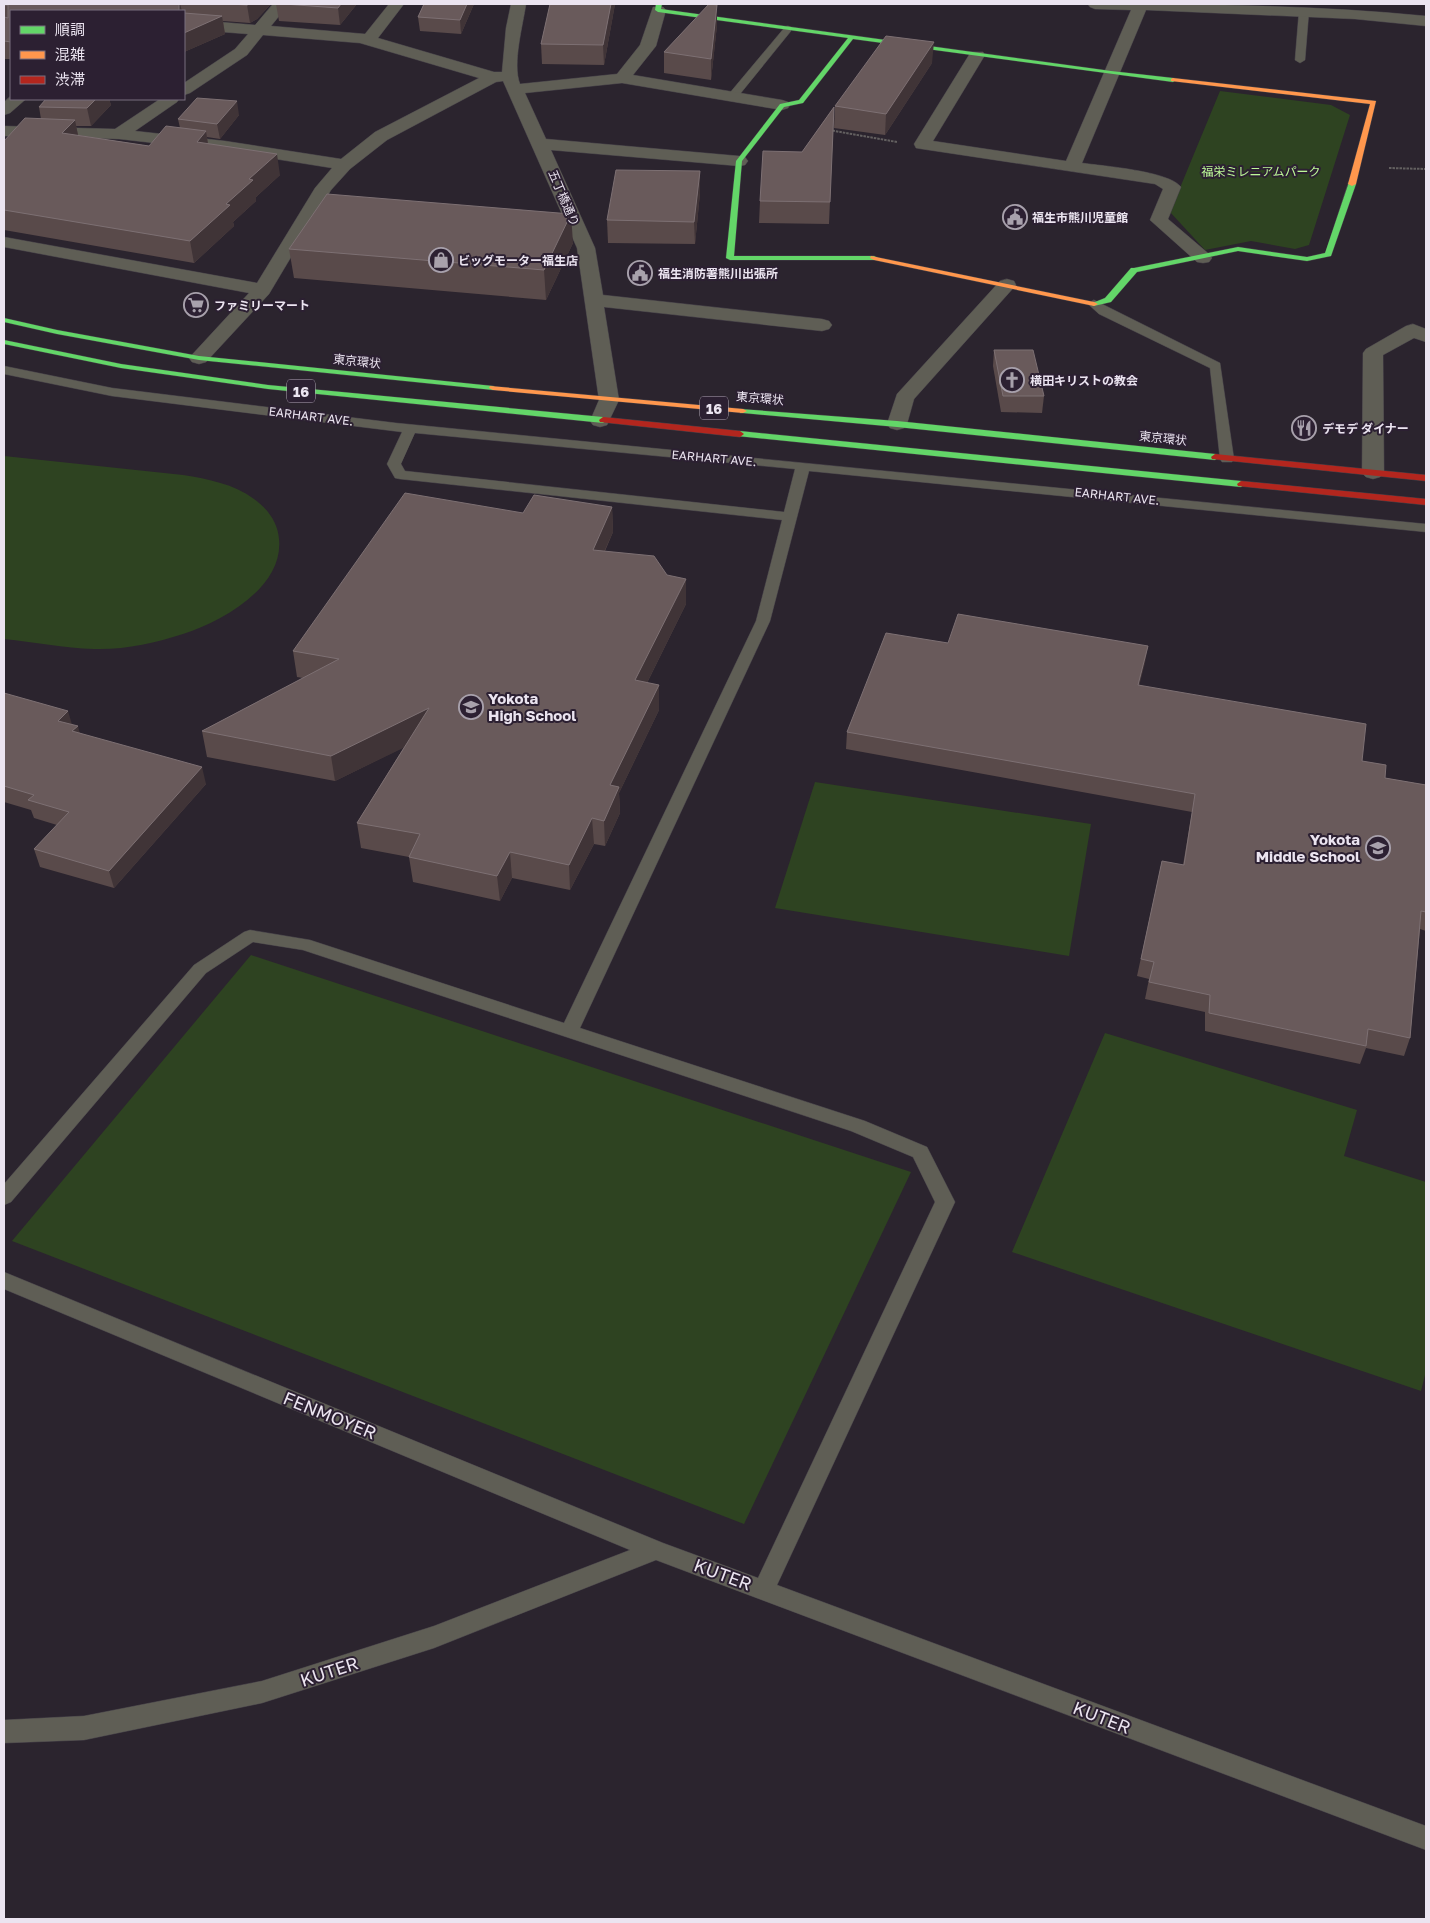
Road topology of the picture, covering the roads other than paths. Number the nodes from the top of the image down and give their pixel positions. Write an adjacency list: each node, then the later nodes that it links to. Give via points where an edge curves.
1 (281, 4): 11 (street)
2 (396, 4): 13 (street)
3 (519, 4): 18 (street)
4 (1095, 4): 5 (street)
5 (1141, 5): 7 (street); 16 (street)
6 (658, 7): 10 (main road); 17 (street, via 648,46)
7 (1304, 11): 8 (street); 15 (lane)
8 (1426, 21)
9 (185, 24): 11 (street)
10 (788, 29): 12 (main road); 20 (lane)
11 (259, 30): 13 (street); 19 (street, via 241,52)
12 (852, 38): 14 (main road); 23 (main road, via 801,102)
13 (368, 40): 18 (street)
14 (978, 55): 16 (main road); 30 (street, via 922,144)
15 (1300, 60)
16 (1111, 73): 30 (street); 32 (main road, via 1374,102 1358,167 1328,254 1307,259 1238,249)
17 (622, 78): 18 (street); 20 (street)
18 (506, 80): 27 (street, 五丁橋通り); 29 (street, via 381,136)
19 (185, 89)
20 (732, 97): 23 (street)
21 (17, 100): 24 (street)
22 (170, 100): 26 (street)
23 (782, 106): 28 (main road)
24 (4, 110)
25 (4, 130): 26 (street)
26 (119, 134): 29 (street, via 225,146)
27 (541, 144): 28 (street); 35 (street, 五丁橋通り, via 586,248)
28 (739, 161): 33 (main road, via 730,258 871,258)
29 (344, 165): 34 (street, via 324,188)
30 (1072, 166): 32 (street, via 1160,180 1172,187 1159,220)
31 (4, 242): 34 (street)
32 (1203, 258): 36 (main road, via 1134,270 1108,300)
33 (1007, 285): 36 (main road); 45 (street, via 904,398)
34 (262, 290): 41 (street)
35 (594, 300): 38 (street); 43 (street, 五丁橋通り)
36 (1094, 304): 47 (lane, via 1216,366)
37 (4, 320): 41 (main road, 東京環状 / 16)
38 (822, 326)
39 (1426, 336): 49 (street, via 1413,330 1373,353)
40 (4, 342): 44 (main road, 16, via 121,366 258,386)
41 (199, 358): 43 (main road, 東京環状 / 16)
42 (4, 370): 46 (lane, EARHART AVE., via 112,392)
43 (609, 400): 44 (street); 45 (main road, 東京環状 / 16)
44 (600, 421): 51 (main road, 16)
45 (897, 424): 47 (main road, 東京環状 / 16)
46 (410, 429): 48 (lane, EARHART AVE.); 52 (lane, via 394,464 400,475)
47 (1227, 459): 49 (main road, 東京環状 / 16)
48 (803, 466): 52 (lane); 53 (lane, EARHART AVE.)
49 (1373, 473): 50 (main road, 東京環状 / 16)
50 (1426, 478)
51 (1426, 502)
52 (790, 518): 54 (lane, via 763,621)
53 (1426, 528)
54 (569, 1032): 55 (lane, via 304,944 250,936 200,969); 58 (lane, via 858,1126 920,1152 945,1202)
55 (4, 1197)
56 (4, 1280): 57 (lane, FENMOYER)
57 (656, 1550): 58 (lane, KUTER); 59 (lane, KUTER, via 434,1637 262,1692 84,1728)
58 (764, 1589): 60 (lane, KUTER)
59 (4, 1732)
60 (1426, 1838)

